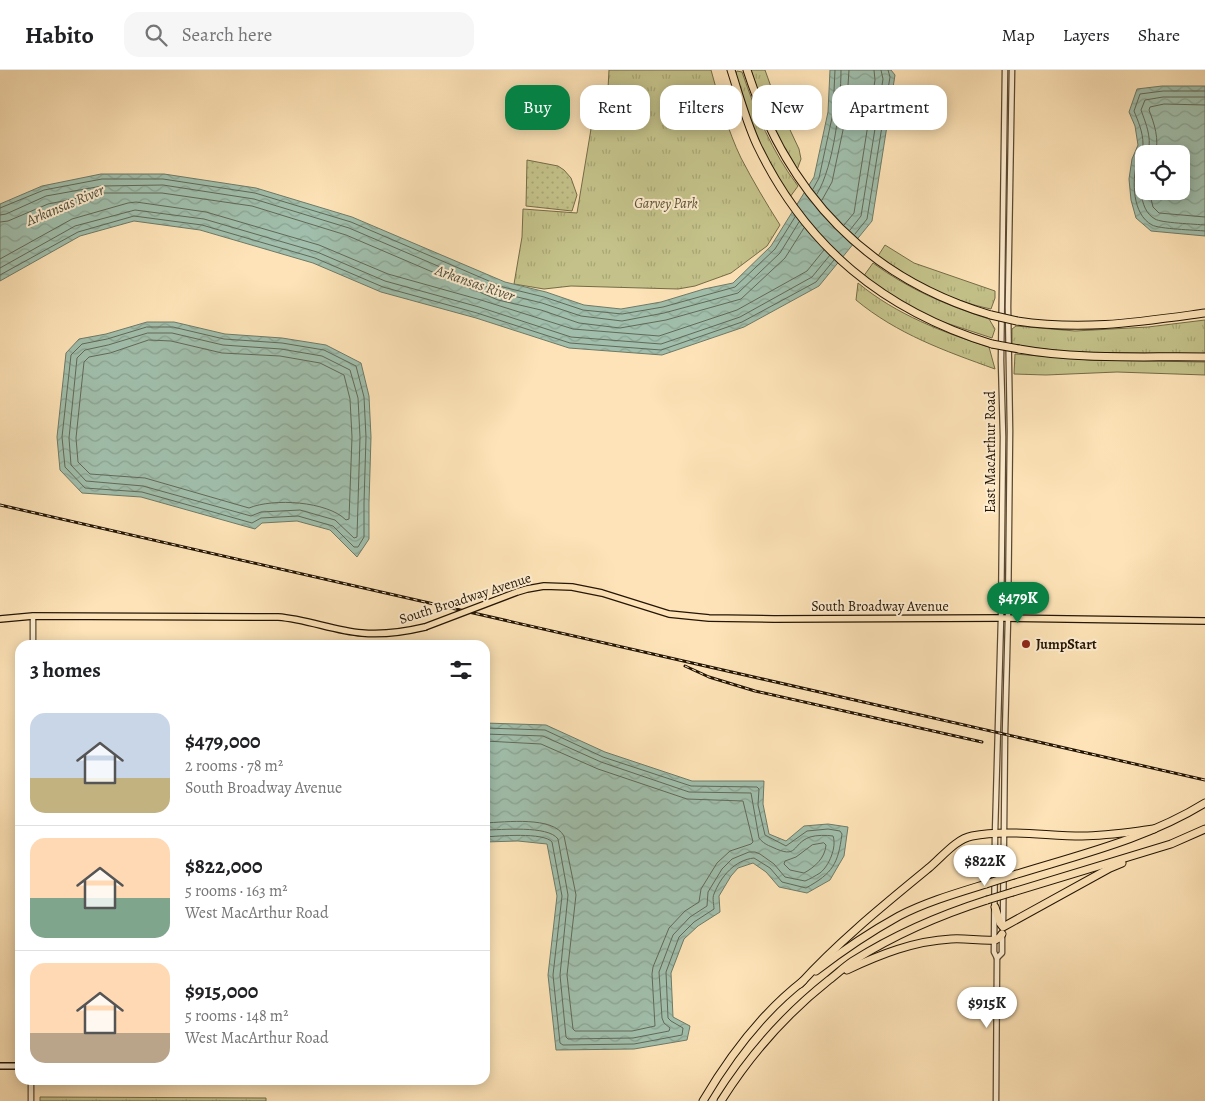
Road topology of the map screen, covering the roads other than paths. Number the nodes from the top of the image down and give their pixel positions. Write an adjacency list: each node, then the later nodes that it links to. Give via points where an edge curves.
1 (731, 70): 6 (highway, bridge, via 753,135 789,203 844,264 890,299 930,321 992,344 1019,349 1084,356)
2 (747, 70): 5 (highway, bridge, via 767,124 795,173 826,214 876,259 925,290 971,309 1017,321 1073,326 1111,325)
3 (1005, 70): 8 (street, East MacArthur Road, via 1000,361 1003,437)
4 (1012, 70): 9 (street, East MacArthur Road)
5 (1205, 315)
6 (1205, 357)
7 (33, 616): 8 (main road, South Broadway Avenue, bridge, via 283,617 362,633 399,633 425,627 527,588 544,586 572,587 672,615 709,618); 10 (main road, South Broadway Avenue); 12 (street)
8 (1001, 618): 9 (main road, South Broadway Avenue); 16 (street, East MacArthur Road)
9 (1008, 618): 11 (main road, South Broadway Avenue); 17 (street, East MacArthur Road)
10 (0, 619)
11 (1205, 621)
12 (33, 640)
13 (1205, 803): 15 (highway)
14 (1205, 828): 18 (highway)
15 (1154, 829): 17 (highway, via 1083,836); 24 (highway, bridge, via 948,896 901,916 848,946)
16 (995, 834): 17 (highway); 19 (street, East MacArthur Road); 24 (highway, via 970,836 960,841 819,962)
17 (1004, 834): 20 (street, East MacArthur Road)
18 (1148, 851): 20 (highway, via 1110,868); 23 (highway, bridge, via 987,900 910,929 852,962)
19 (995, 907): 20 (highway); 21 (street, East MacArthur Road)
20 (1003, 931): 21 (highway); 22 (street, East MacArthur Road, via 1002,953)
21 (995, 940): 22 (street, East MacArthur Road); 23 (highway, via 952,939 915,944 882,954)
22 (997, 958): 31 (street)
23 (829, 980): 30 (highway, via 805,999 765,1040)
24 (800, 984): 29 (highway, via 778,1003 741,1046)
25 (0, 1066): 26 (main road)
26 (15, 1066)
27 (31, 1085): 28 (street)
28 (31, 1101)
29 (703, 1101)
30 (721, 1101)
31 (996, 1101)

